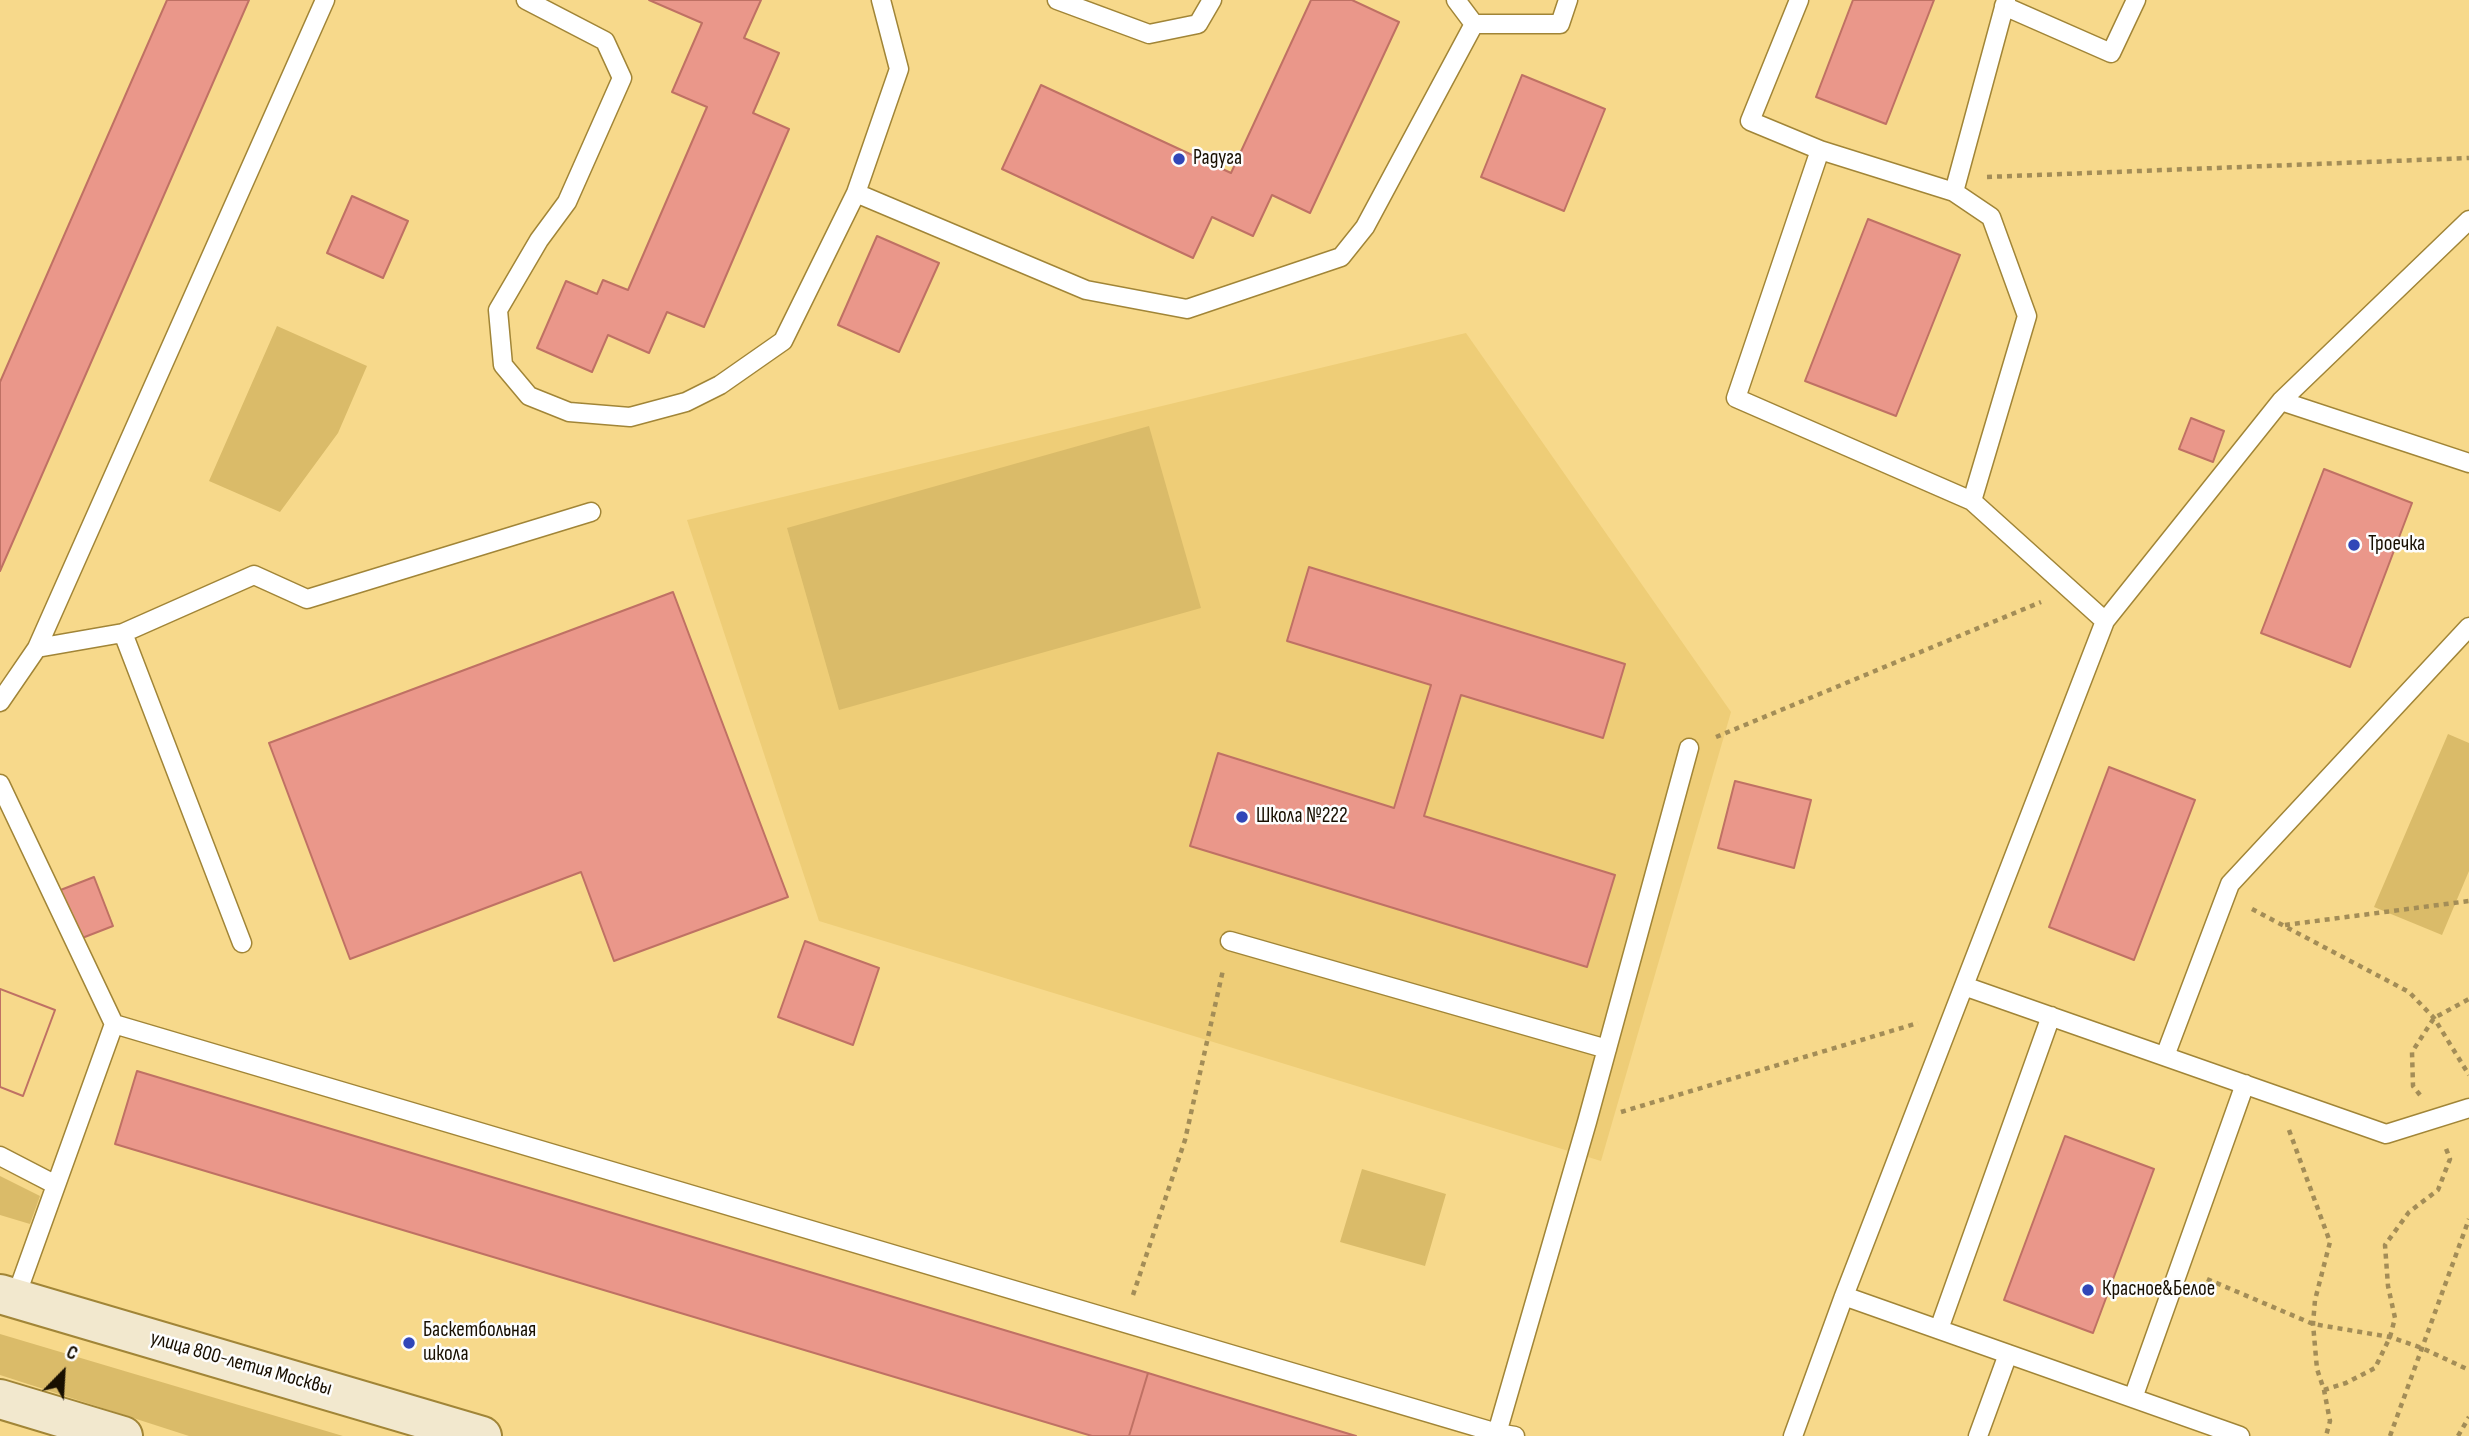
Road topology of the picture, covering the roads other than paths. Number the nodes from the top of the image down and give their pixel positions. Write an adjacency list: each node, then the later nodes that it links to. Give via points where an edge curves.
1 (325, 0): 23 (lane)
2 (526, 0): 14 (lane, via 605,41 622,78 567,202 498,310 503,365 529,396 569,412 631,417 686,402 720,385 783,341)
3 (881, 0): 14 (lane, via 899,69)
4 (1057, 0): 5 (lane, via 1149,34 1198,24)
5 (1212, 0)
6 (1456, 0): 11 (lane)
7 (1568, 0): 11 (lane, via 1560,24)
8 (1798, 0): 12 (lane, via 1750,121)
9 (2136, 0): 10 (lane, via 2111,53)
10 (2005, 3): 13 (lane)
11 (1474, 24): 14 (lane, via 1365,228 1341,257 1187,309 1086,290)
12 (1820, 150): 13 (lane); 18 (lane, via 1736,398)
13 (1956, 185): 18 (lane, via 1991,217 2027,316)
14 (856, 193)
15 (2469, 220): 16 (lane)
16 (2281, 401): 17 (lane); 20 (lane)
17 (2469, 463)
18 (1972, 501): 20 (lane)
19 (590, 512): 22 (lane, via 307,599 254,575)
20 (2105, 621): 29 (lane)
21 (2469, 627): 33 (lane, via 2230,884)
22 (123, 633): 23 (lane); 28 (lane)
23 (37, 648): 24 (lane)
24 (0, 702)
25 (1689, 748): 32 (lane)
26 (0, 784): 31 (lane)
27 (1230, 941): 32 (lane)
28 (242, 943)
29 (1964, 986): 30 (lane); 39 (lane)
30 (2051, 1016): 33 (lane); 40 (lane)
31 (114, 1024): 37 (lane); 44 (lane)
32 (1607, 1049): 44 (lane)
33 (2165, 1056): 34 (lane)
34 (2245, 1084): 35 (lane, via 2386,1134); 42 (lane)
35 (2469, 1108)
36 (0, 1156): 37 (lane)
37 (56, 1185): 38 (lane)
38 (8, 1296): 46 (main road, улица 800-летия Москвы)
39 (1844, 1296): 40 (lane); 48 (lane)
40 (1939, 1329): 41 (lane)
41 (2008, 1354): 42 (lane); 49 (lane)
42 (2133, 1398): 50 (lane)
43 (0, 1399): 45 (main road)
44 (1497, 1433): 47 (lane)
45 (123, 1436)
46 (482, 1436)
47 (1515, 1436)
48 (1793, 1436)
49 (1978, 1436)
50 (2240, 1436)

